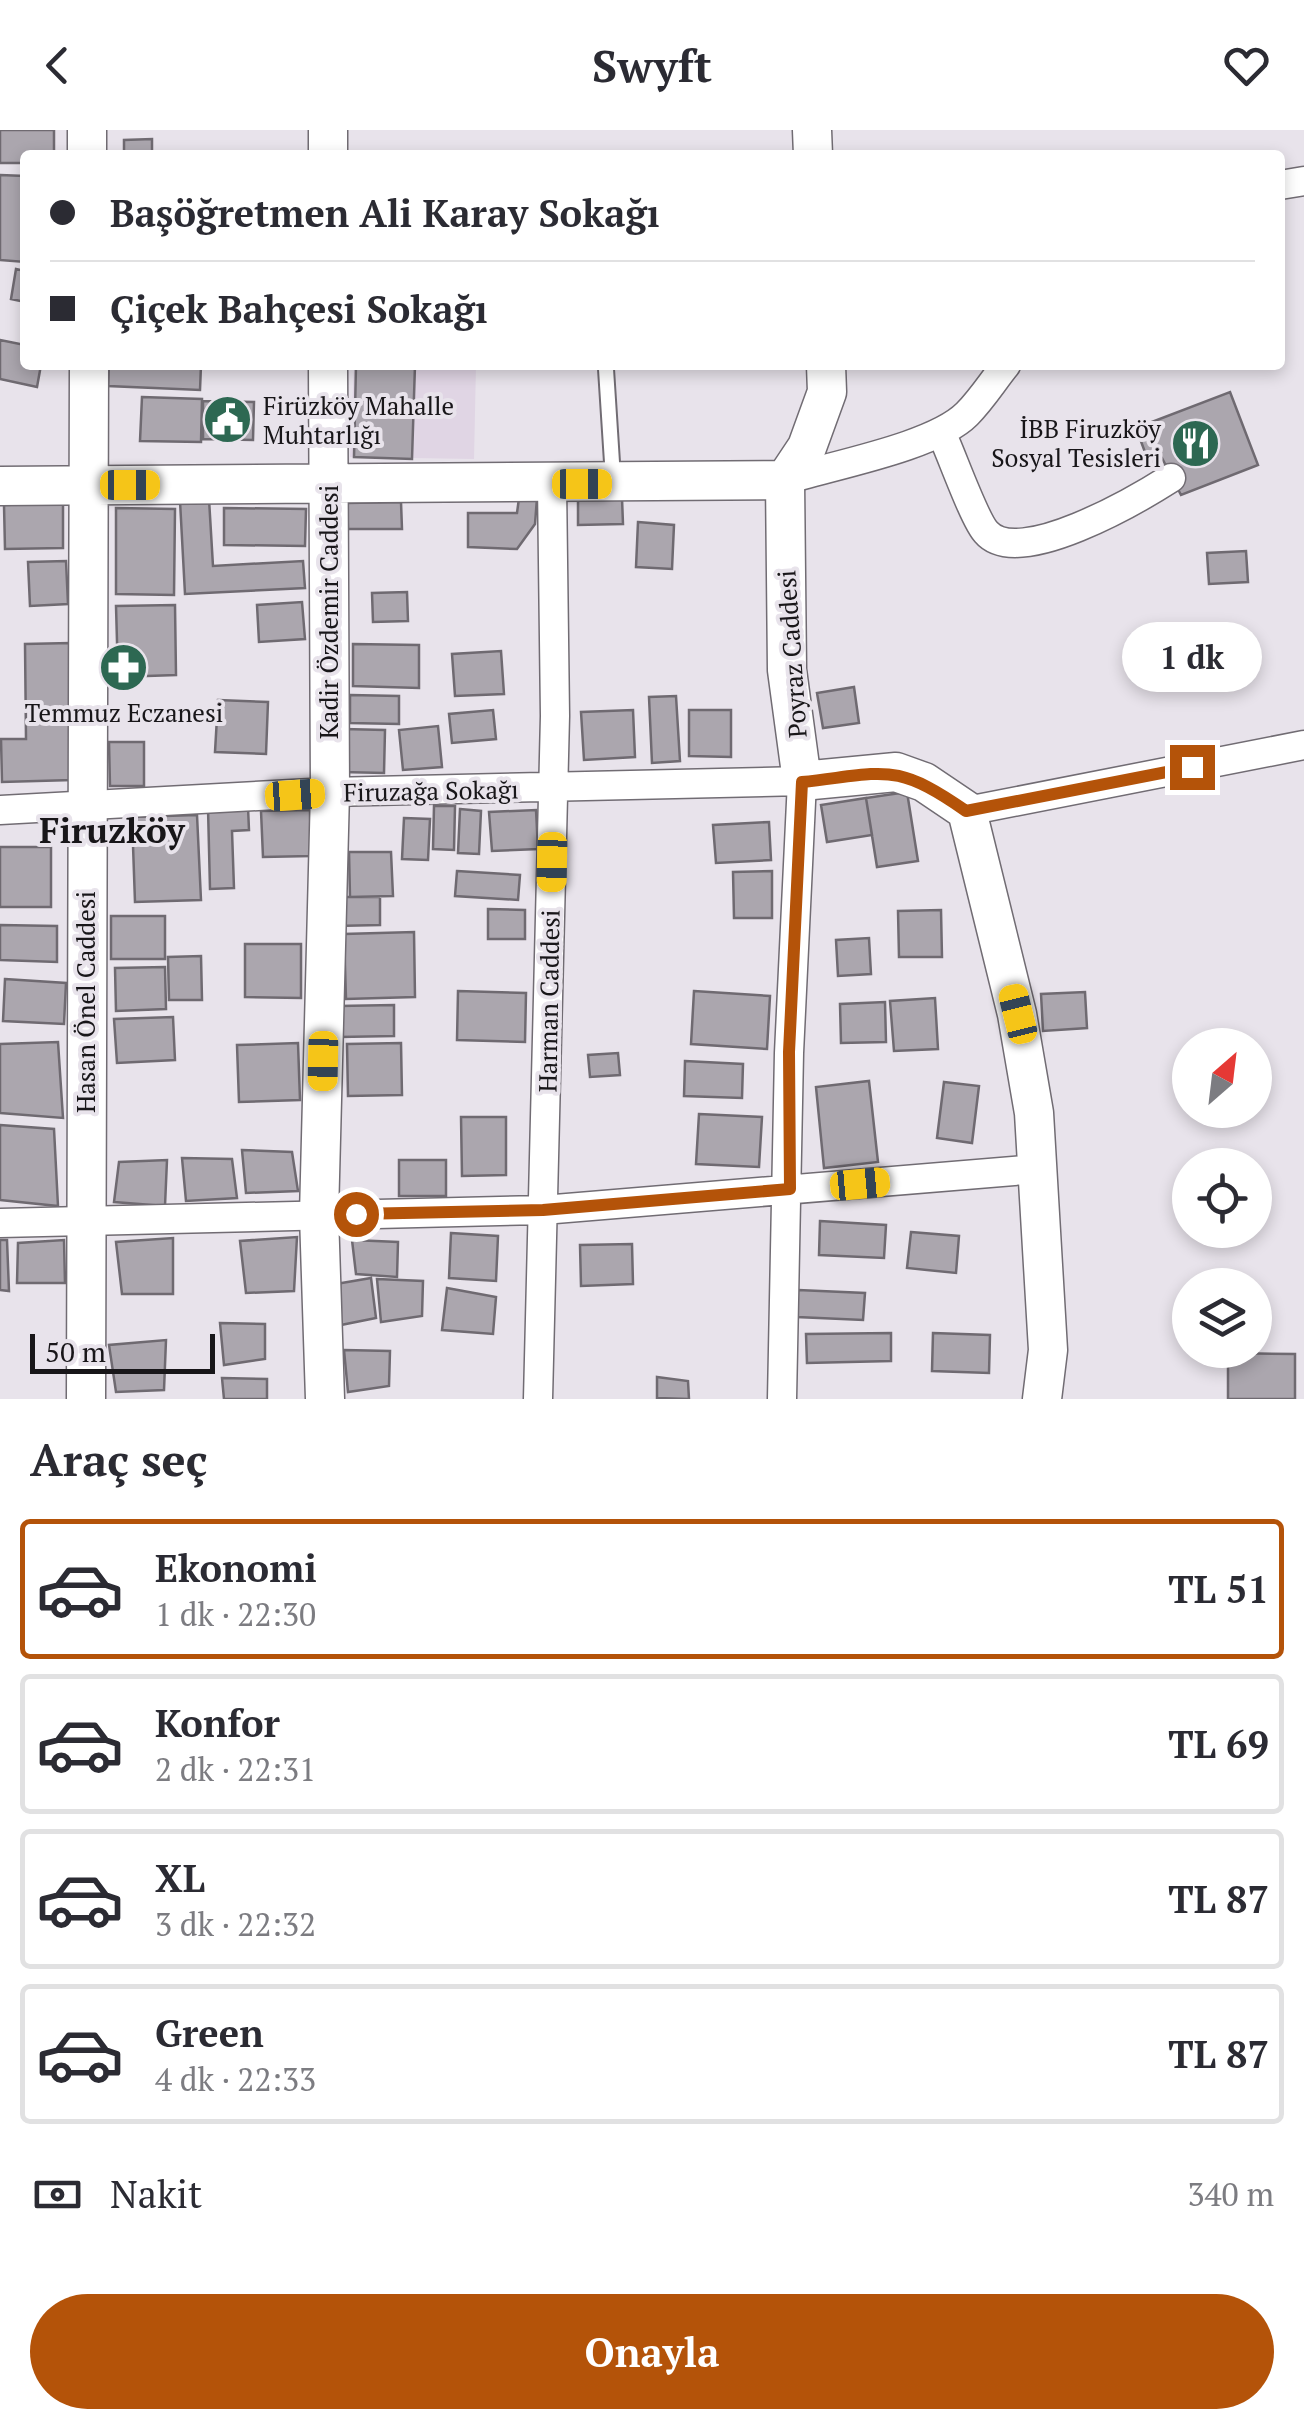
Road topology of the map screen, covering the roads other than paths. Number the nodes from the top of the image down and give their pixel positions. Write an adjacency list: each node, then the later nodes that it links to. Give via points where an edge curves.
1 (89, 370): 12 (street, Hasan Önel Caddesi)
2 (328, 370): 9 (street, Kadir Özdemir Caddesi)
3 (606, 370): 11 (lane)
4 (826, 370): 8 (street, via 827,392 808,447)
5 (1002, 370): 6 (street, via 966,416)
6 (941, 432): 7 (street, via 976,516 1002,542 1031,544 1131,503); 8 (street, via 926,442)
7 (1172, 478)
8 (785, 480): 11 (street); 15 (street, Poyraz Caddesi, via 787,670)
9 (328, 484): 10 (street); 12 (street); 17 (street, Kadir Özdemir Caddesi)
10 (552, 484): 11 (street); 16 (street, Harman Caddesi)
11 (613, 484)
12 (90, 485): 13 (street); 18 (street, Hasan Önel Caddesi)
13 (0, 486)
14 (1304, 745): 20 (street)
15 (802, 782): 16 (street, Firuzağa Sokağı); 20 (street, via 896,772); 22 (street, via 789,1052)
16 (553, 788): 17 (street, Firuzağa Sokağı); 23 (street, Harman Caddesi)
17 (330, 792): 18 (street, Firuzağa Sokağı); 24 (street, Kadir Özdemir Caddesi)
18 (86, 809): 19 (street, Firuzağa Sokağı); 25 (street, Hasan Önel Caddesi)
19 (0, 810)
20 (966, 811): 21 (street, via 1018,1014)
21 (1037, 1170): 22 (street); 31 (street, via 1048,1350)
22 (790, 1189): 23 (street); 30 (street)
23 (543, 1210): 24 (street); 29 (street, Harman Caddesi)
24 (319, 1215): 25 (street); 28 (street, Kadir Özdemir Caddesi)
25 (86, 1221): 26 (street); 27 (street, Hasan Önel Caddesi)
26 (0, 1223)
27 (86, 1399)
28 (325, 1399)
29 (538, 1399)
30 (782, 1399)
31 (1042, 1399)

